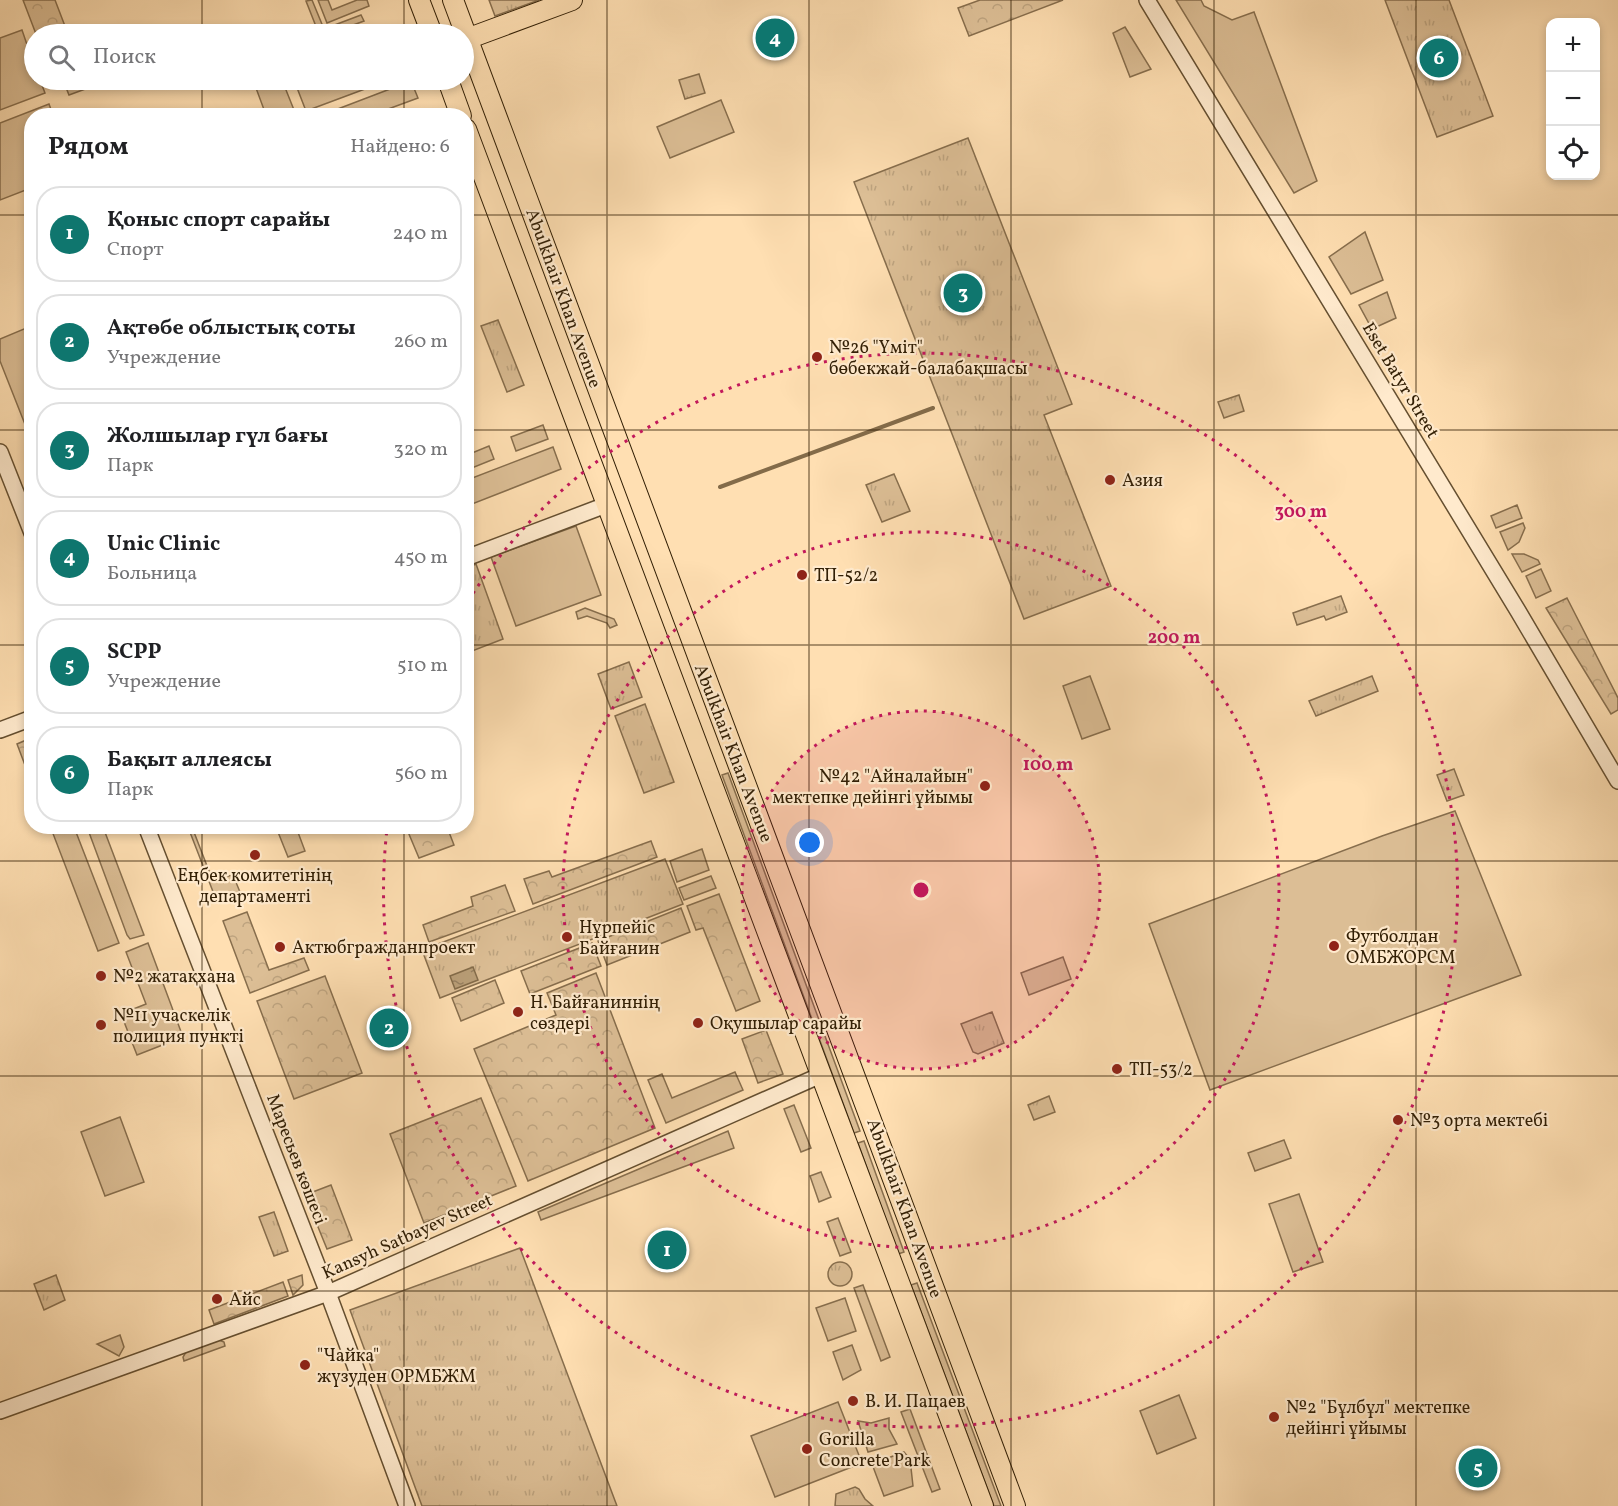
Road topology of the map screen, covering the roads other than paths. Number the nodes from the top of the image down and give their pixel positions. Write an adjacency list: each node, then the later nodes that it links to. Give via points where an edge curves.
1 (419, 0): 5 (main road)
2 (453, 0): 6 (main road, Abulkhair Khan Avenue)
3 (572, 0): 7 (main road)
4 (1147, 0): 24 (street, Eset Batyr Street)
5 (428, 24)
6 (461, 24)
7 (474, 37)
8 (474, 60): 11 (main road, Abulkhair Khan Avenue)
9 (452, 90): 10 (main road, Abulkhair Khan Avenue)
10 (458, 108)
11 (499, 122): 12 (main road); 14 (main road, Abulkhair Khan Avenue)
12 (474, 125)
13 (474, 150): 15 (main road, Abulkhair Khan Avenue)
14 (559, 285): 15 (main road); 22 (main road, Abulkhair Khan Avenue)
15 (529, 297): 17 (main road, Abulkhair Khan Avenue)
16 (0, 452): 18 (street)
17 (606, 505): 19 (street); 23 (main road, Abulkhair Khan Avenue)
18 (24, 513)
19 (474, 555)
20 (24, 721): 21 (street)
21 (0, 730)
22 (732, 748): 23 (main road); 27 (main road, Abulkhair Khan Avenue)
23 (702, 760): 26 (main road, Abulkhair Khan Avenue)
24 (1618, 781)
25 (150, 834): 29 (street, Маресьев көшесі)
26 (821, 1076): 28 (main road, Abulkhair Khan Avenue); 29 (street, Kansyh Satbayev Street)
27 (924, 1258): 28 (main road); 33 (main road, Abulkhair Khan Avenue)
28 (894, 1269): 32 (main road, Abulkhair Khan Avenue)
29 (328, 1293): 30 (street, Kansyh Satbayev Street); 31 (street, Маресьев көшесі)
30 (0, 1411)
31 (407, 1506)
32 (983, 1506)
33 (1015, 1506)

